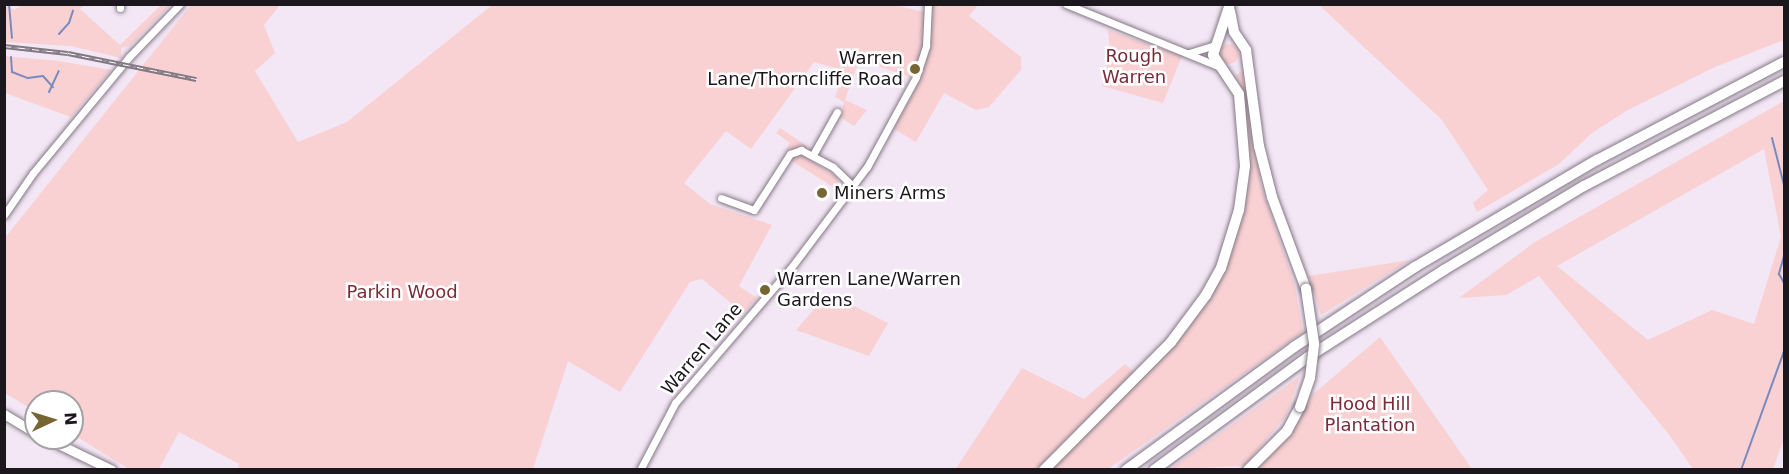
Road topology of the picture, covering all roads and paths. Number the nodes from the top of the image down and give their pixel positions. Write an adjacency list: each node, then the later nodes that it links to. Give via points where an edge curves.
1 (180, 4): 16 (street, via 33,173)
2 (928, 4): 14 (street, Warren Lane, via 926,46 916,77)
3 (1066, 4): 7 (street)
4 (1230, 6): 5 (highway); 6 (highway)
5 (1239, 40): 6 (highway, via 1227,38); 8 (highway)
6 (1217, 44): 7 (street); 10 (highway, via 1213,55)
7 (1189, 52): 10 (street)
8 (1246, 55): 10 (highway, via 1240,66); 25 (highway, bridge, via 1269,188 1306,289 1314,343 1310,378 1300,407 1287,431)
9 (1785, 62): 23 (highway, via 1597,160 1415,267 1294,347)
10 (1222, 69): 22 (highway, via 1242,104 1245,166 1239,210 1221,268 1171,342)
11 (1785, 81): 24 (highway, via 1584,186 1444,270 1308,357)
12 (837, 112): 13 (street)
13 (814, 153): 14 (street); 15 (street, via 790,153 754,210)
14 (853, 186): 21 (street, Warren Lane, via 790,269 675,403)
15 (721, 198)
16 (4, 215)
17 (4, 414): 18 (main road)
18 (24, 426)
19 (71, 450): 20 (main road)
20 (112, 470)
21 (640, 470)
22 (1044, 470)
23 (1126, 470)
24 (1154, 470)
25 (1248, 470)

